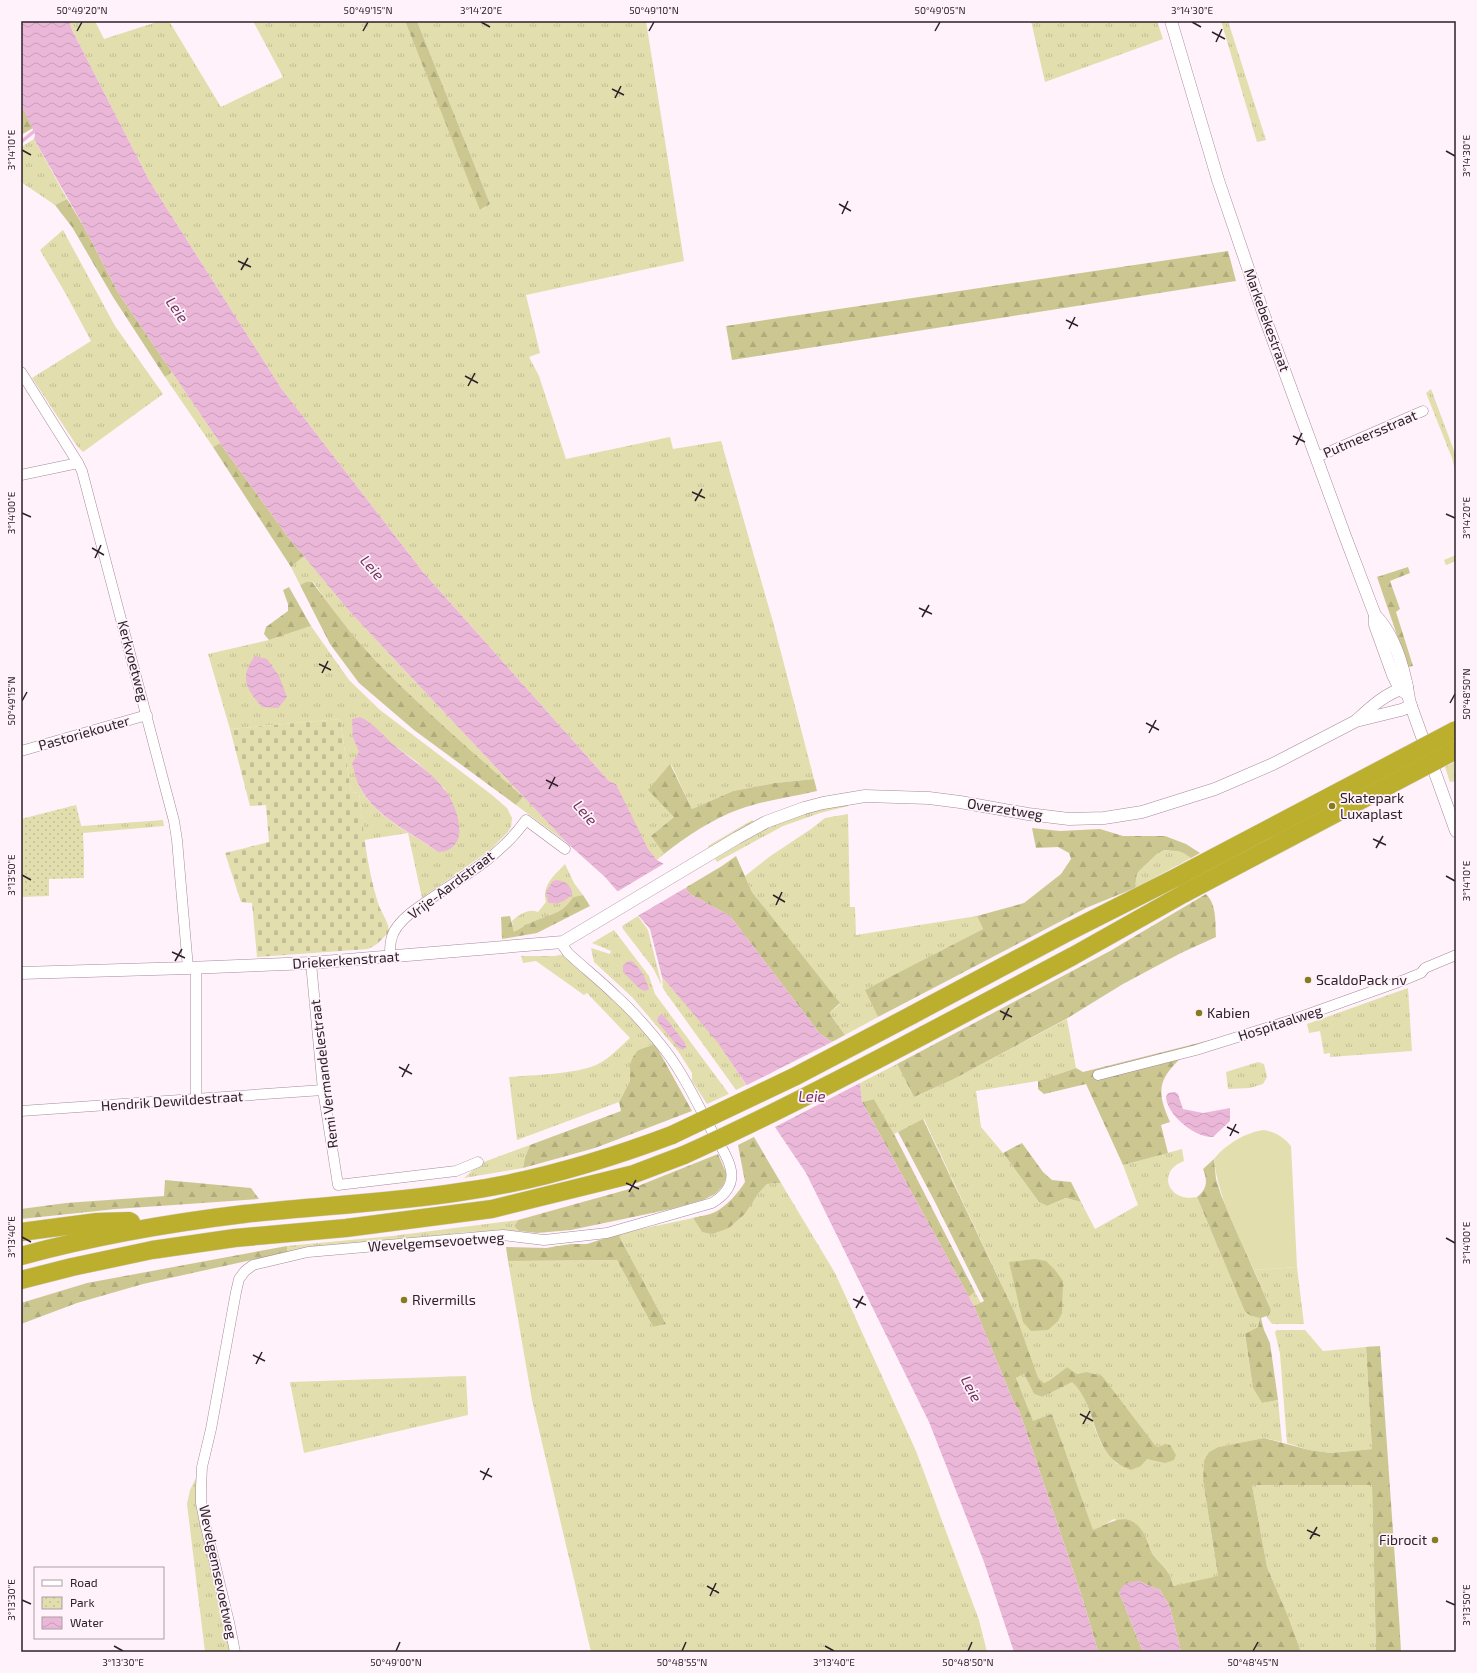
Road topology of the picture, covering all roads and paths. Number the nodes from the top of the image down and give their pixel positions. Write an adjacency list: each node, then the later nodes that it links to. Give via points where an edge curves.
1 (1171, 21): 4 (street, Markebekestraat, via 1218,180 1265,318)
2 (21, 372): 5 (street, Kerkvoetweg)
3 (1423, 411): 4 (street, Putmeersstraat)
4 (1317, 457): 7 (street, Markebekestraat, via 1375,615 1383,623 1392,640)
5 (78, 463): 6 (street); 9 (street, Kerkvoetweg)
6 (21, 475)
7 (1405, 690): 8 (street, Markebekestraat); 10 (street, Overzetweg, via 1394,691 1373,704)
8 (1411, 706): 10 (street, Overzetweg); 14 (street, Markebekestraat)
9 (147, 715): 13 (street, Pastoriekouter); 21 (street, Kerkvoetweg, via 174,821)
10 (1356, 722): 16 (street, Overzetweg, via 1273,764 1215,789 1142,812 1104,818 1069,819 929,798 865,796 823,803 766,822)
11 (1456, 730): 28 (highway, bridge, via 796,1076 672,1135 579,1167 538,1178 460,1192 243,1214)
12 (1456, 750): 31 (highway, bridge, via 807,1097 684,1155 634,1174 492,1209 346,1228 228,1239 152,1250)
13 (21, 751)
14 (1456, 831)
15 (564, 849): 19 (street, Vrije-Aardstraat, via 526,820 512,838 482,864 416,908 396,927 390,941)
16 (655, 886): 17 (street, Driekerkenstraat)
17 (563, 942): 19 (street, Driekerkenstraat); 34 (street, Wevelgemsevoetweg, via 568,953 617,996 666,1051 727,1156 731,1172 730,1186 722,1197 712,1203 607,1233 544,1240 503,1235 308,1252 253,1265 245,1271 239,1279 236,1292 202,1467 201,1503)
18 (1456, 955): 23 (street, Hospitaalweg, via 1404,980 1292,1020 1196,1050)
19 (390, 956): 20 (street, Driekerkenstraat)
20 (311, 963): 21 (street, Driekerkenstraat); 24 (street, Remi Vermandelestraat)
21 (192, 968): 22 (street, Driekerkenstraat); 25 (street, Kerkvoetweg)
22 (21, 973)
23 (1098, 1075)
24 (323, 1090): 25 (street, Hendrik Dewildestraat); 27 (street, Remi Vermandelestraat, via 338,1184 456,1171)
25 (196, 1098): 26 (street, Hendrik Dewildestraat)
26 (21, 1111)
27 (478, 1162)
28 (143, 1229): 29 (highway, via 129,1220); 30 (highway, via 111,1234)
29 (21, 1232)
30 (21, 1256)
31 (72, 1267): 32 (highway); 33 (highway)
32 (21, 1280)
33 (21, 1292)
34 (235, 1652)

